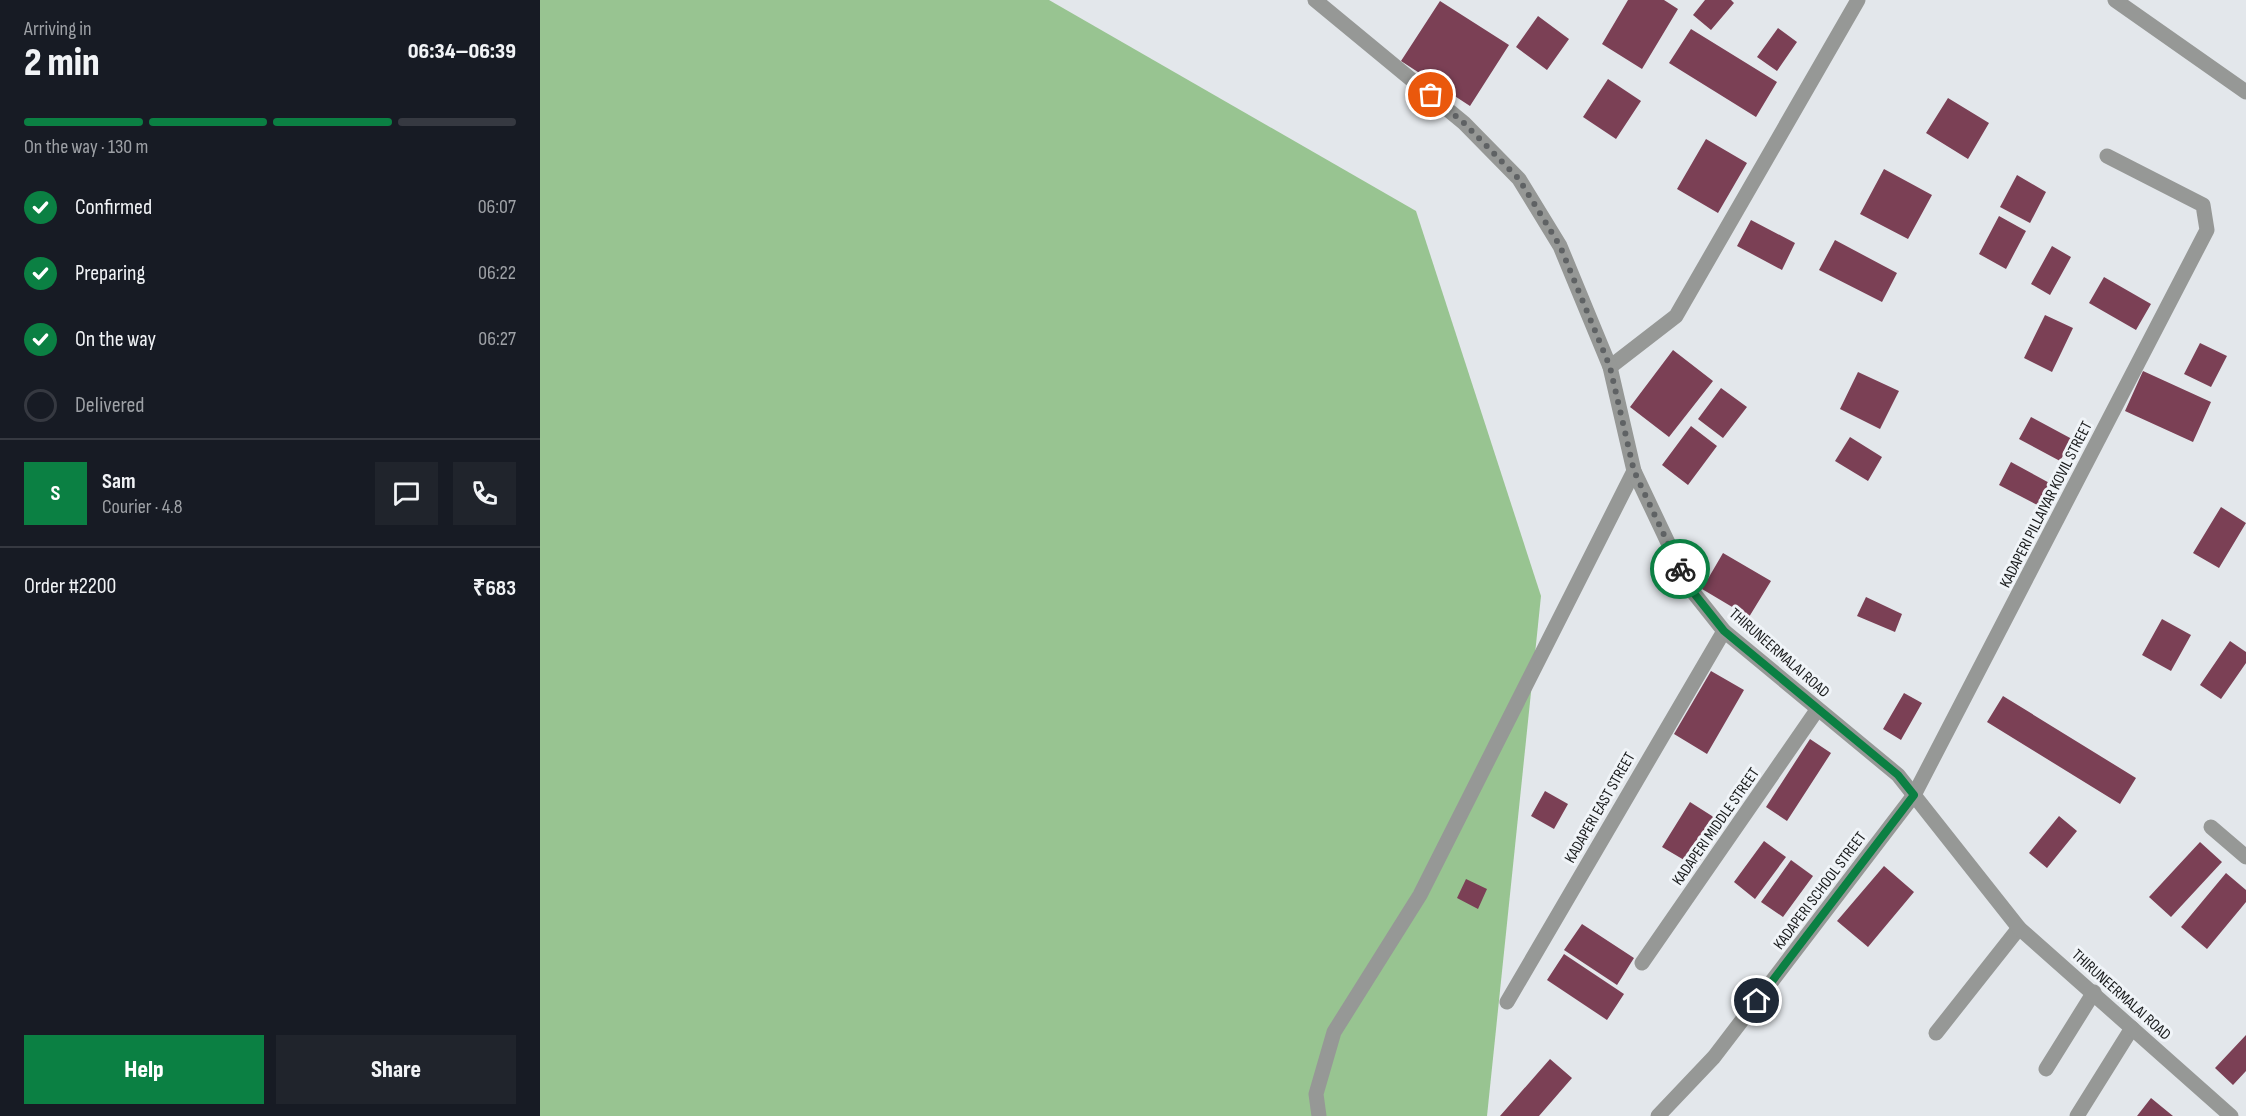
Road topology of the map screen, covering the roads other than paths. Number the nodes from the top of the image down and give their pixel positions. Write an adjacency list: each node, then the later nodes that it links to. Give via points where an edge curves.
1 (1315, 0): 6 (street, THIRUNEERMALAI ROAD, via 1464,123 1519,179 1560,246)
2 (1858, 0): 6 (street, via 1676,316)
3 (2115, 0): 4 (street)
4 (2246, 92)
5 (2107, 156): 10 (street, KADAPERI PILLAIYAR KOVIL STREET, via 2203,205 2207,230)
6 (1610, 367): 7 (street, THIRUNEERMALAI ROAD)
7 (1634, 471): 8 (street, THIRUNEERMALAI ROAD, via 1689,587); 20 (street, via 1420,895 1334,1032 1316,1094)
8 (1724, 631): 9 (street, THIRUNEERMALAI ROAD); 16 (street, KADAPERI EAST STREET)
9 (1817, 710): 10 (street, THIRUNEERMALAI ROAD, via 1898,775); 14 (street, KADAPERI MIDDLE STREET)
10 (1914, 795): 13 (street, THIRUNEERMALAI ROAD); 21 (street, KADAPERI SCHOOL STREET, via 1714,1057)
11 (2211, 827): 12 (street)
12 (2246, 857)
13 (2019, 928): 15 (street, THIRUNEERMALAI ROAD); 18 (street)
14 (1642, 963)
15 (2094, 992): 17 (street, THIRUNEERMALAI ROAD); 19 (street)
16 (1507, 1002)
17 (2132, 1028): 22 (street); 23 (street, THIRUNEERMALAI ROAD)
18 (1936, 1034)
19 (2046, 1069)
20 (1319, 1116)
21 (1658, 1116)
22 (2077, 1116)
23 (2231, 1116)

